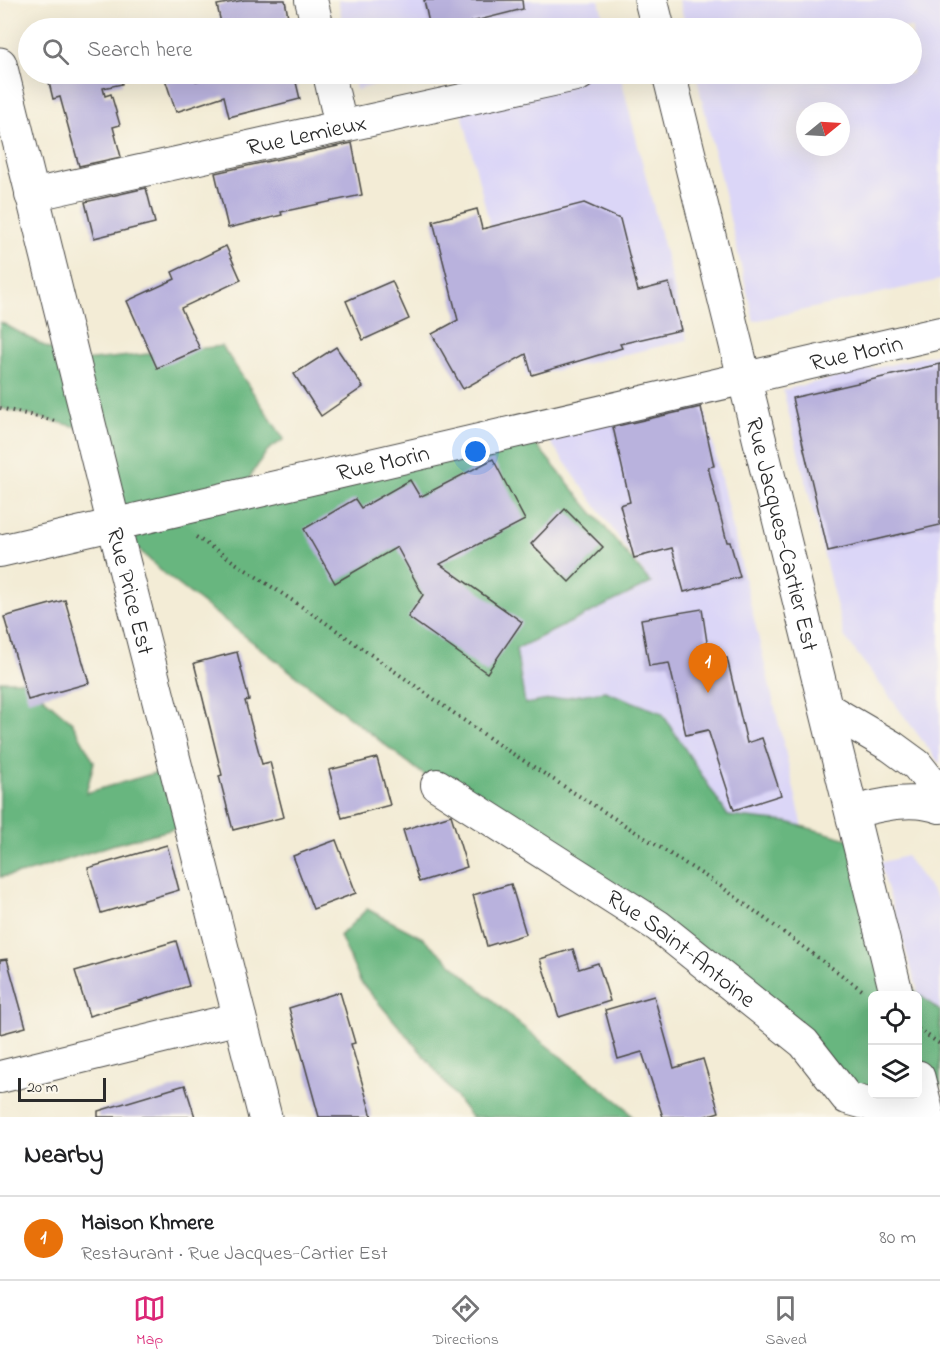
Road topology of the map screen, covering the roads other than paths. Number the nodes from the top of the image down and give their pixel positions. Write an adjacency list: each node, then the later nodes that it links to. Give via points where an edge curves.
1 (311, 0): 3 (street)
2 (651, 0): 4 (street)
3 (316, 18)
4 (656, 18)
5 (0, 64): 10 (street, Rue Price Est)
6 (331, 84): 9 (street)
7 (534, 84): 9 (street, Rue Lemieux)
8 (671, 84): 12 (street, Rue Jacques-Cartier Est)
9 (341, 126): 10 (street, Rue Lemieux)
10 (31, 195): 13 (street, Rue Price Est)
11 (940, 333): 12 (street, Rue Morin)
12 (744, 379): 13 (street, Rue Morin); 15 (street, Rue Jacques-Cartier Est)
13 (114, 525): 14 (street, Rue Morin); 21 (street, Rue Price Est)
14 (0, 551)
15 (826, 708): 17 (street, via 917,765); 19 (street, Rue Jacques-Cartier Est)
16 (437, 786): 25 (street, Rue Saint-Antoine, via 658,926 804,1043 847,1098)
17 (940, 794)
18 (940, 807): 19 (street, via 919,801 898,802)
19 (852, 812): 20 (street, Rue Jacques-Cartier Est)
20 (896, 991)
21 (240, 1018): 22 (street); 24 (street, Rue Price Est)
22 (0, 1077)
23 (922, 1095): 26 (street)
24 (265, 1117)
25 (914, 1117)
26 (927, 1117)

